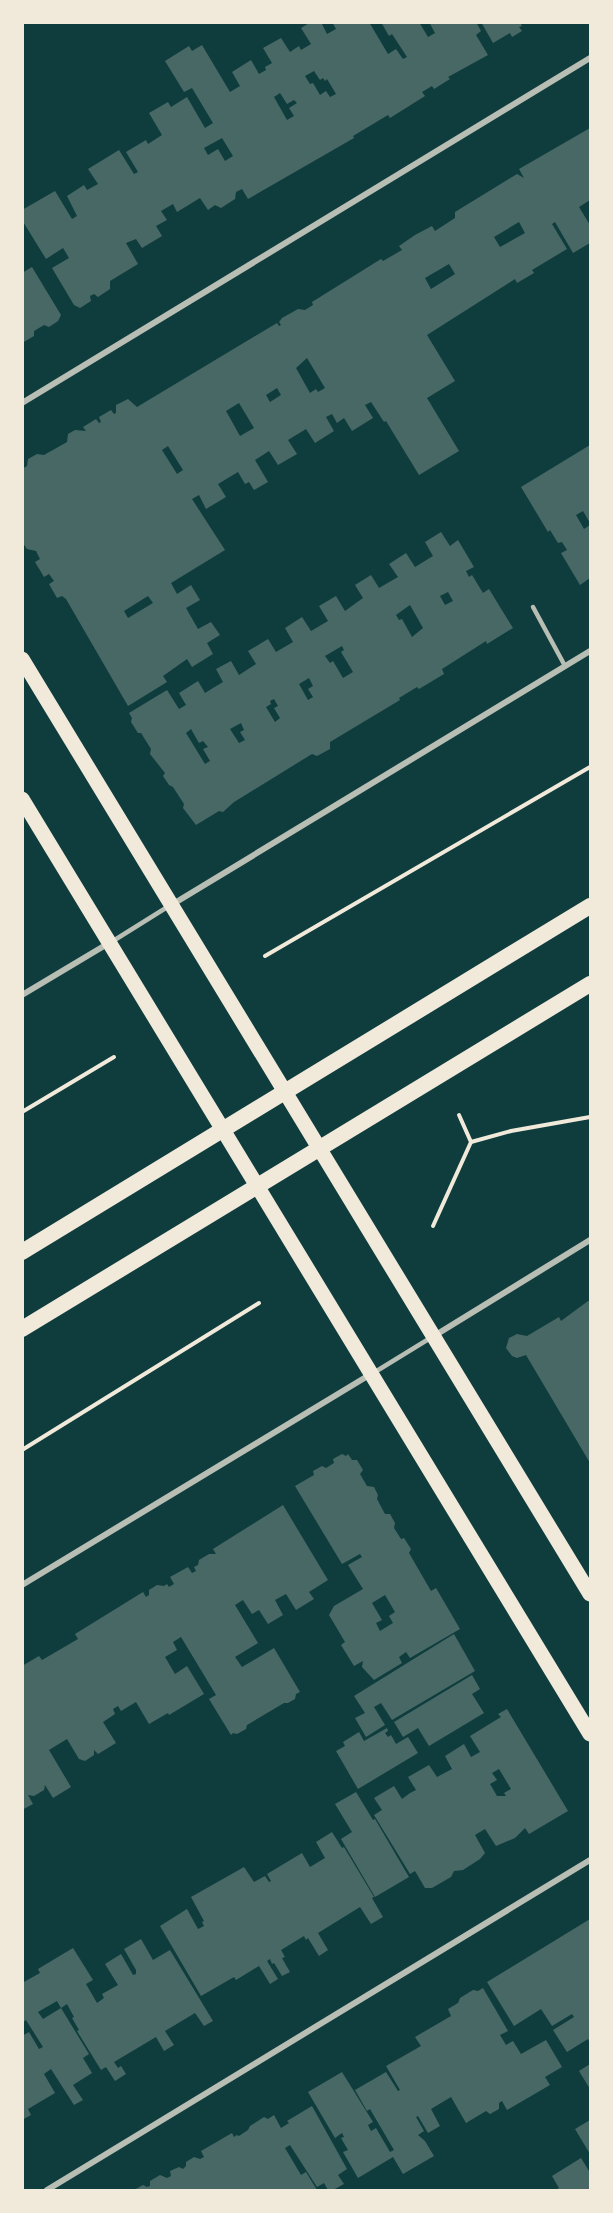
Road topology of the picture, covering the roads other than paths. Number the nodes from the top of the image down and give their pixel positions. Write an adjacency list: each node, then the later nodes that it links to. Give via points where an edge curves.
1 (591, 58): 2 (street)
2 (22, 403)
3 (533, 607): 6 (lane)
4 (591, 651): 6 (street)
5 (22, 659): 8 (main road)
6 (565, 666): 8 (street)
7 (22, 799): 10 (main road)
8 (172, 905): 10 (lane); 13 (main road)
9 (591, 906): 13 (highway)
10 (110, 943): 12 (street); 14 (main road)
11 (591, 984): 15 (highway)
12 (22, 996)
13 (285, 1092): 14 (highway); 15 (main road)
14 (223, 1129): 16 (main road); 18 (highway)
15 (320, 1148): 16 (highway); 20 (main road)
16 (258, 1186): 19 (highway); 21 (main road)
17 (591, 1240): 20 (street)
18 (22, 1252)
19 (22, 1329)
20 (434, 1336): 21 (lane); 23 (main road)
21 (372, 1374): 22 (street); 24 (main road)
22 (22, 1585)
23 (591, 1594)
24 (591, 1734)
25 (591, 1860): 26 (street)
26 (50, 2190)

